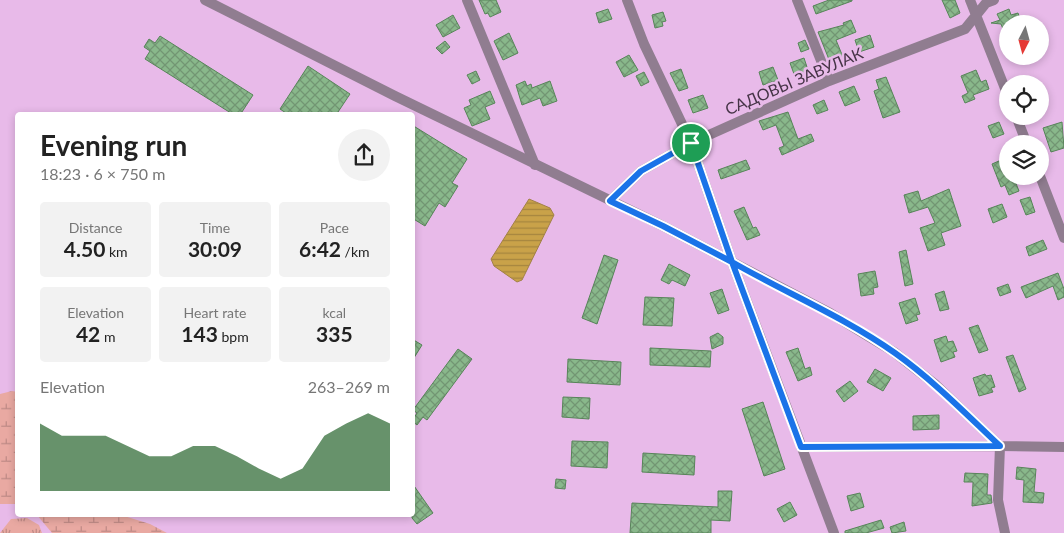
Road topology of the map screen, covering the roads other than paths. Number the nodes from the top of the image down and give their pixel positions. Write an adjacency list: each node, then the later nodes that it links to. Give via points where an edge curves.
1 (205, 0): 11 (street)
2 (467, 0): 11 (street)
3 (627, 0): 10 (street)
4 (797, 0): 9 (street)
5 (970, 0): 7 (street)
6 (994, 0): 7 (street, САДОВЫ ЗАВУЛАК, via 986,3)
7 (976, 18): 8 (street); 9 (street, САДОВЫ ЗАВУЛАК, via 965,29)
8 (999, 75)
9 (829, 81): 10 (street, САДОВЫ ЗАВУЛАК)
10 (691, 143): 13 (street, САДОВЫ ЗАВУЛАК, via 641,171); 15 (street)
11 (535, 165): 13 (street)
12 (1043, 185): 14 (street)
13 (610, 201): 15 (street)
14 (1064, 238)
15 (732, 262): 16 (street, via 830,313 894,352 936,385); 17 (street)
16 (1000, 446): 17 (street); 18 (street); 20 (street, via 998,500)
17 (801, 447): 19 (street)
18 (1064, 447)
19 (834, 533)
20 (1005, 533)

